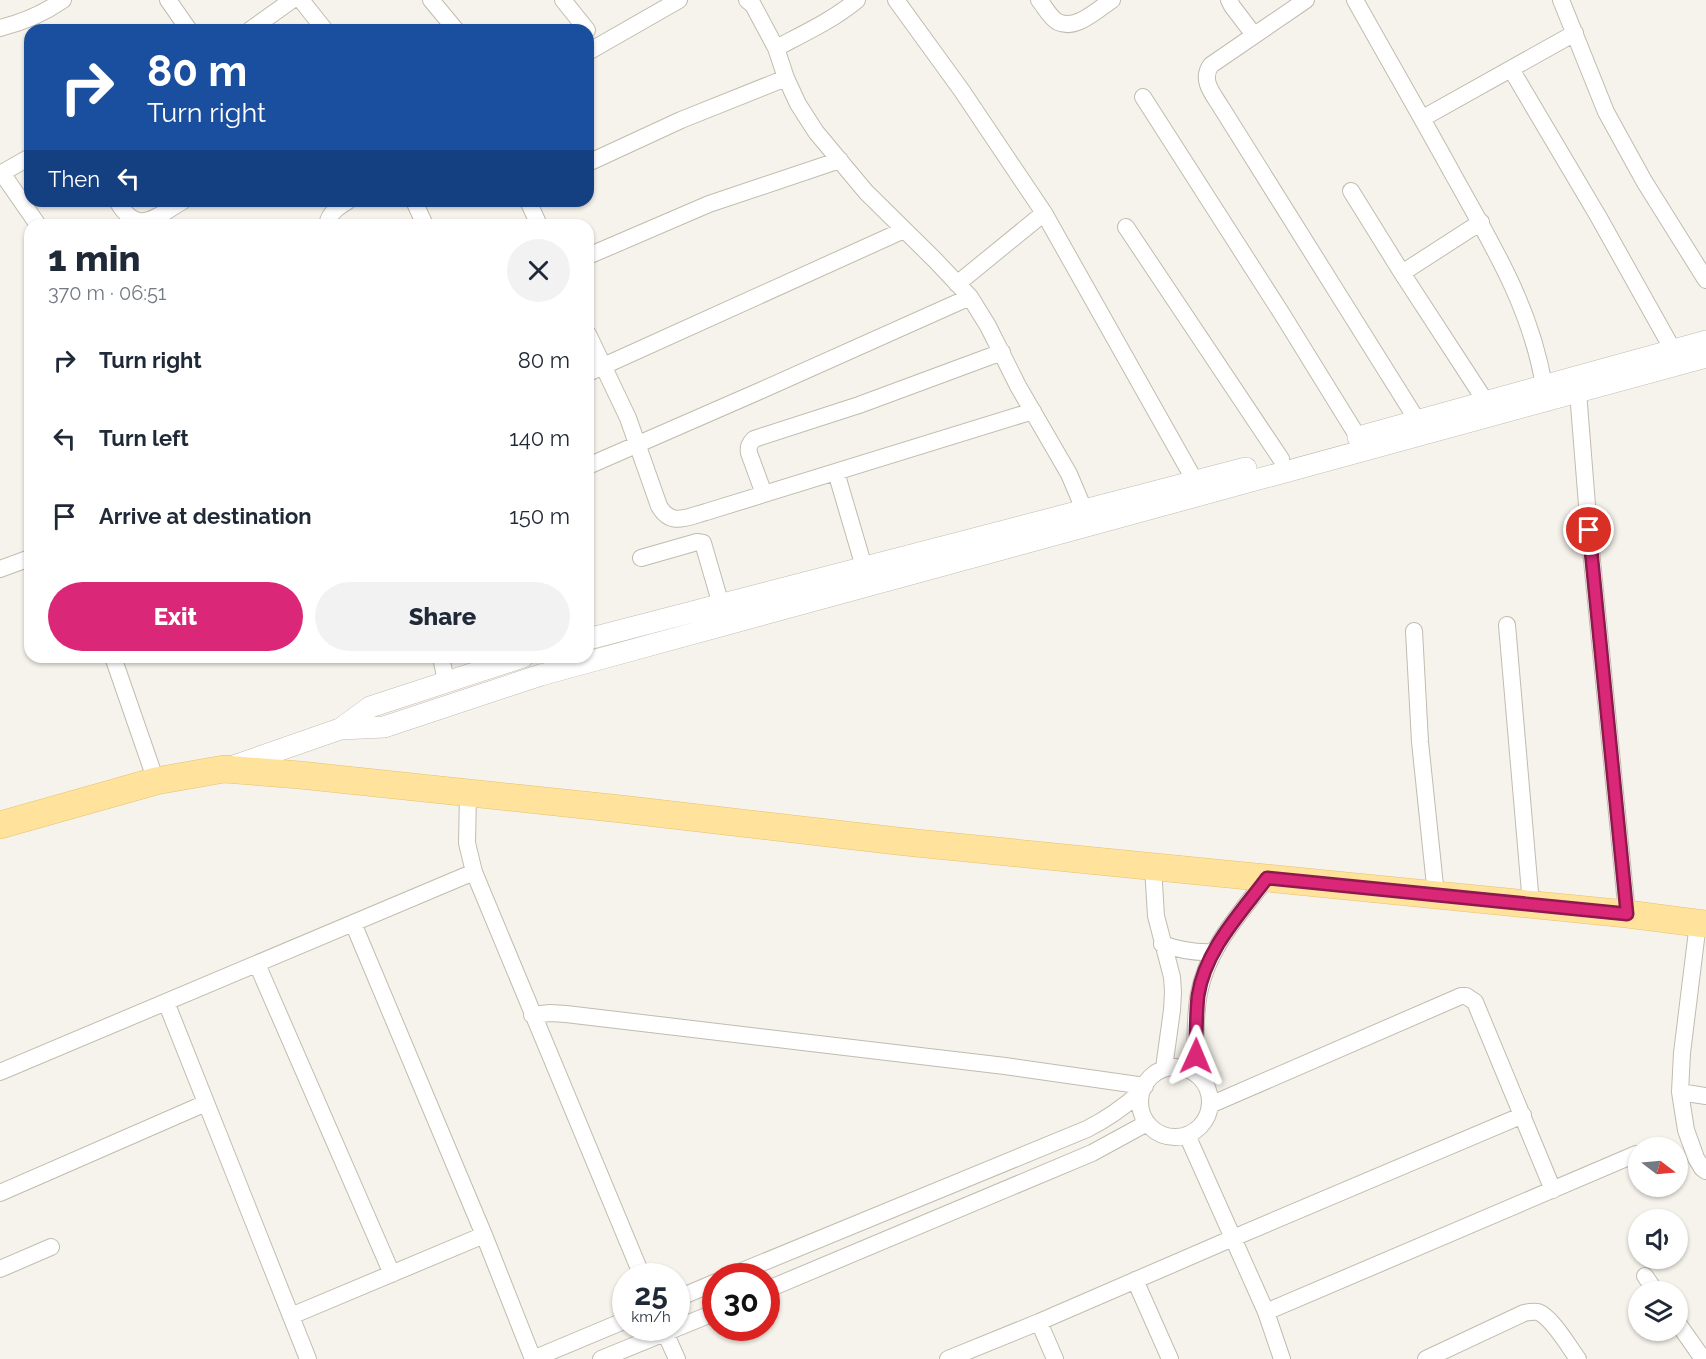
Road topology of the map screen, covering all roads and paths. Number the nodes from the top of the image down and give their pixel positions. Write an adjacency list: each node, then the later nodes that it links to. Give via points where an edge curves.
1 (63, 0): 22 (street, via 27,21)
2 (168, 0): 17 (street)
3 (292, 0): 18 (street)
4 (301, 0): 19 (street)
5 (431, 0): 20 (street)
6 (563, 0): 21 (street)
7 (679, 0): 25 (street)
8 (747, 0): 26 (street)
9 (857, 0): 26 (street)
10 (896, 0): 39 (street)
11 (1039, 0): 12 (street, via 1058,22 1068,24)
12 (1112, 0)
13 (1230, 0): 24 (street)
14 (1306, 0): 24 (street)
15 (1354, 0): 30 (street)
16 (1561, 0): 23 (street)
17 (185, 24)
18 (258, 24)
19 (321, 24)
20 (451, 24)
21 (582, 24)
22 (0, 28)
23 (1575, 33): 27 (street); 47 (street, via 1606,112)
24 (1254, 35): 59 (street, via 1211,65 1206,71 1208,85)
25 (594, 48)
26 (776, 48): 28 (street)
27 (1511, 69): 30 (street); 51 (street)
28 (786, 78): 32 (street); 33 (street, via 816,132)
29 (1143, 97): 60 (street)
30 (1423, 118): 42 (street)
31 (24, 160): 34 (street)
32 (594, 160)
33 (840, 160): 44 (street); 45 (street, via 709,204)
34 (1, 173): 36 (street)
35 (1351, 191): 46 (street)
36 (24, 205)
37 (121, 207): 40 (street)
38 (172, 207): 41 (street)
39 (1044, 213): 48 (street); 65 (street)
40 (130, 219)
41 (151, 219)
42 (1481, 222): 46 (street); 55 (street, via 1527,319)
43 (1125, 227): 62 (street)
44 (904, 230): 48 (street); 54 (street)
45 (594, 253)
46 (1402, 273): 57 (street)
47 (1706, 280)
48 (957, 284): 49 (street)
49 (970, 297): 52 (street); 61 (street)
50 (1706, 341): 51 (street)
51 (1673, 350): 55 (street)
52 (1002, 351): 58 (street); 66 (street, via 754,440 748,448)
53 (1706, 357): 56 (street)
54 (595, 370): 61 (street, via 621,401)
55 (1544, 386): 57 (street)
56 (1578, 392): 67 (street); 92 (street)
57 (1486, 402): 59 (street)
58 (1033, 411): 64 (street); 67 (street, via 1069,474)
59 (1417, 420): 60 (street)
60 (1358, 437): 62 (street)
61 (637, 445): 63 (street); 66 (street, via 659,506 671,518 688,517)
62 (1281, 459): 65 (street)
63 (594, 463)
64 (836, 472): 66 (street); 70 (street)
65 (1195, 481): 67 (street)
66 (764, 494)
67 (1088, 518): 70 (street); 76 (street)
68 (641, 558): 72 (street, via 703,543)
69 (24, 560): 71 (street)
70 (864, 567): 72 (street)
71 (0, 569)
72 (721, 605): 75 (street)
73 (1507, 625): 91 (street)
74 (1414, 631): 90 (street, via 1420,742)
75 (594, 637)
76 (594, 660)
77 (115, 663): 84 (street)
78 (442, 663): 81 (street)
79 (504, 663): 81 (street)
80 (583, 663): 82 (street, via 384,727)
81 (446, 681): 82 (street, via 370,706)
82 (340, 729): 83 (street)
83 (224, 769): 84 (main road); 85 (main road)
84 (156, 781): 86 (main road)
85 (468, 793): 87 (main road); 88 (street, via 467,843)
86 (0, 825)
87 (1153, 867): 89 (main road); 95 (street)
88 (474, 872): 93 (street); 99 (street)
89 (1267, 878): 90 (main road); 96 (street)
90 (1436, 895): 91 (main road)
91 (1531, 904): 92 (main road)
92 (1627, 914): 94 (main road)
93 (353, 923): 97 (street); 115 (street)
94 (1702, 923): 104 (street, via 1682,1053)
95 (1162, 944): 96 (street, via 1196,953); 100 (street, via 1173,992)
96 (1213, 952): 102 (street, via 1198,994)
97 (257, 964): 98 (street); 121 (street)
98 (166, 1002): 101 (street); 106 (street)
99 (532, 1015): 103 (street, via 566,1014 993,1065); 118 (street)
100 (1164, 1068): 102 (street, via 1185,1068); 103 (street)
101 (0, 1072)
102 (1195, 1073): 107 (street, via 1208,1089)
103 (1143, 1088): 109 (street, via 1140,1102); 119 (street, via 1123,1108 1087,1129)
104 (1680, 1092): 105 (street); 112 (street, via 1686,1130 1696,1158)
105 (1706, 1096)
106 (206, 1103): 114 (street); 127 (street)
107 (1210, 1105): 108 (street, via 1466,996 1475,1002); 110 (street, via 1204,1122)
108 (1523, 1115): 113 (street); 116 (street)
109 (1147, 1123): 110 (street, via 1165,1136); 125 (street, via 1092,1154)
110 (1187, 1135): 116 (street)
111 (1628, 1157): 113 (street)
112 (1706, 1171)
113 (1553, 1190): 126 (street)
114 (0, 1193)
115 (484, 1236): 121 (street); 134 (street)
116 (1233, 1238): 123 (street); 126 (street)
117 (51, 1246): 120 (street)
118 (637, 1263)
119 (762, 1263)
120 (0, 1269)
121 (392, 1274): 127 (street)
122 (1645, 1276): 124 (street)
123 (1135, 1280): 128 (street); 139 (street)
124 (1648, 1281)
125 (780, 1284)
126 (1266, 1311): 140 (street)
127 (291, 1316): 133 (street)
128 (1039, 1322): 137 (street); 138 (street)
129 (612, 1326): 134 (street)
130 (1688, 1338): 143 (street)
131 (640, 1341): 135 (street)
132 (669, 1341): 136 (street)
133 (308, 1359)
134 (533, 1359)
135 (601, 1359)
136 (677, 1359)
137 (950, 1359)
138 (1055, 1359)
139 (1170, 1359)
140 (1282, 1359)
141 (1426, 1359): 142 (street, via 1535,1311 1544,1315)
142 (1578, 1359)
143 (1703, 1359)

